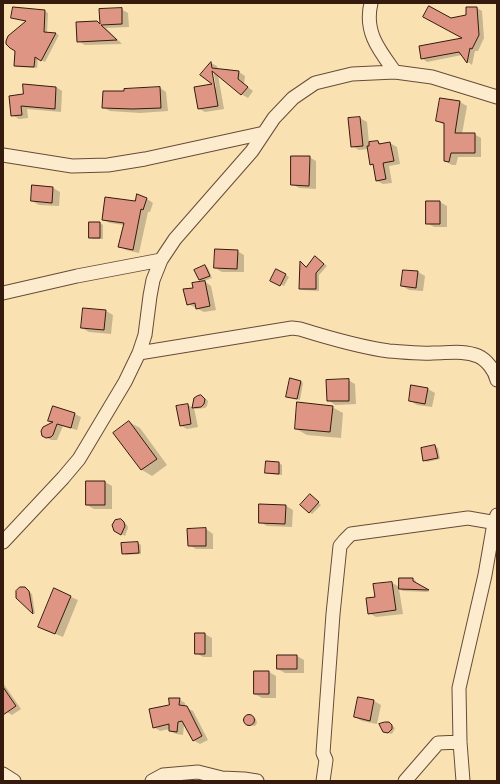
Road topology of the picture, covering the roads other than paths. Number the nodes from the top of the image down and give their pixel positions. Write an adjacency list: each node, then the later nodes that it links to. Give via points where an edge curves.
1 (371, 3): 2 (street, via 371,32)
2 (395, 72): 3 (street, via 432,77); 4 (street, via 352,74 315,83 294,98 274,118)
3 (497, 98)
4 (264, 133): 5 (street, via 108,165 72,166); 6 (street, via 252,151 175,239)
5 (3, 155)
6 (161, 260): 7 (street); 8 (street, via 153,280 145,335)
7 (3, 293)
8 (139, 353): 9 (street, via 292,328 377,349 431,353 465,352 487,363); 11 (street, via 125,382 79,459)
9 (497, 380)
10 (496, 520): 12 (street, via 459,688); 17 (street, via 468,518 351,534 340,546 333,614)
11 (3, 542)
12 (460, 742): 18 (street, via 438,743); 19 (street)
13 (3, 774): 14 (street)
14 (14, 781)
15 (152, 781): 16 (street, via 163,775 198,772 222,778)
16 (257, 781)
17 (323, 781)
18 (405, 781)
19 (463, 781)

